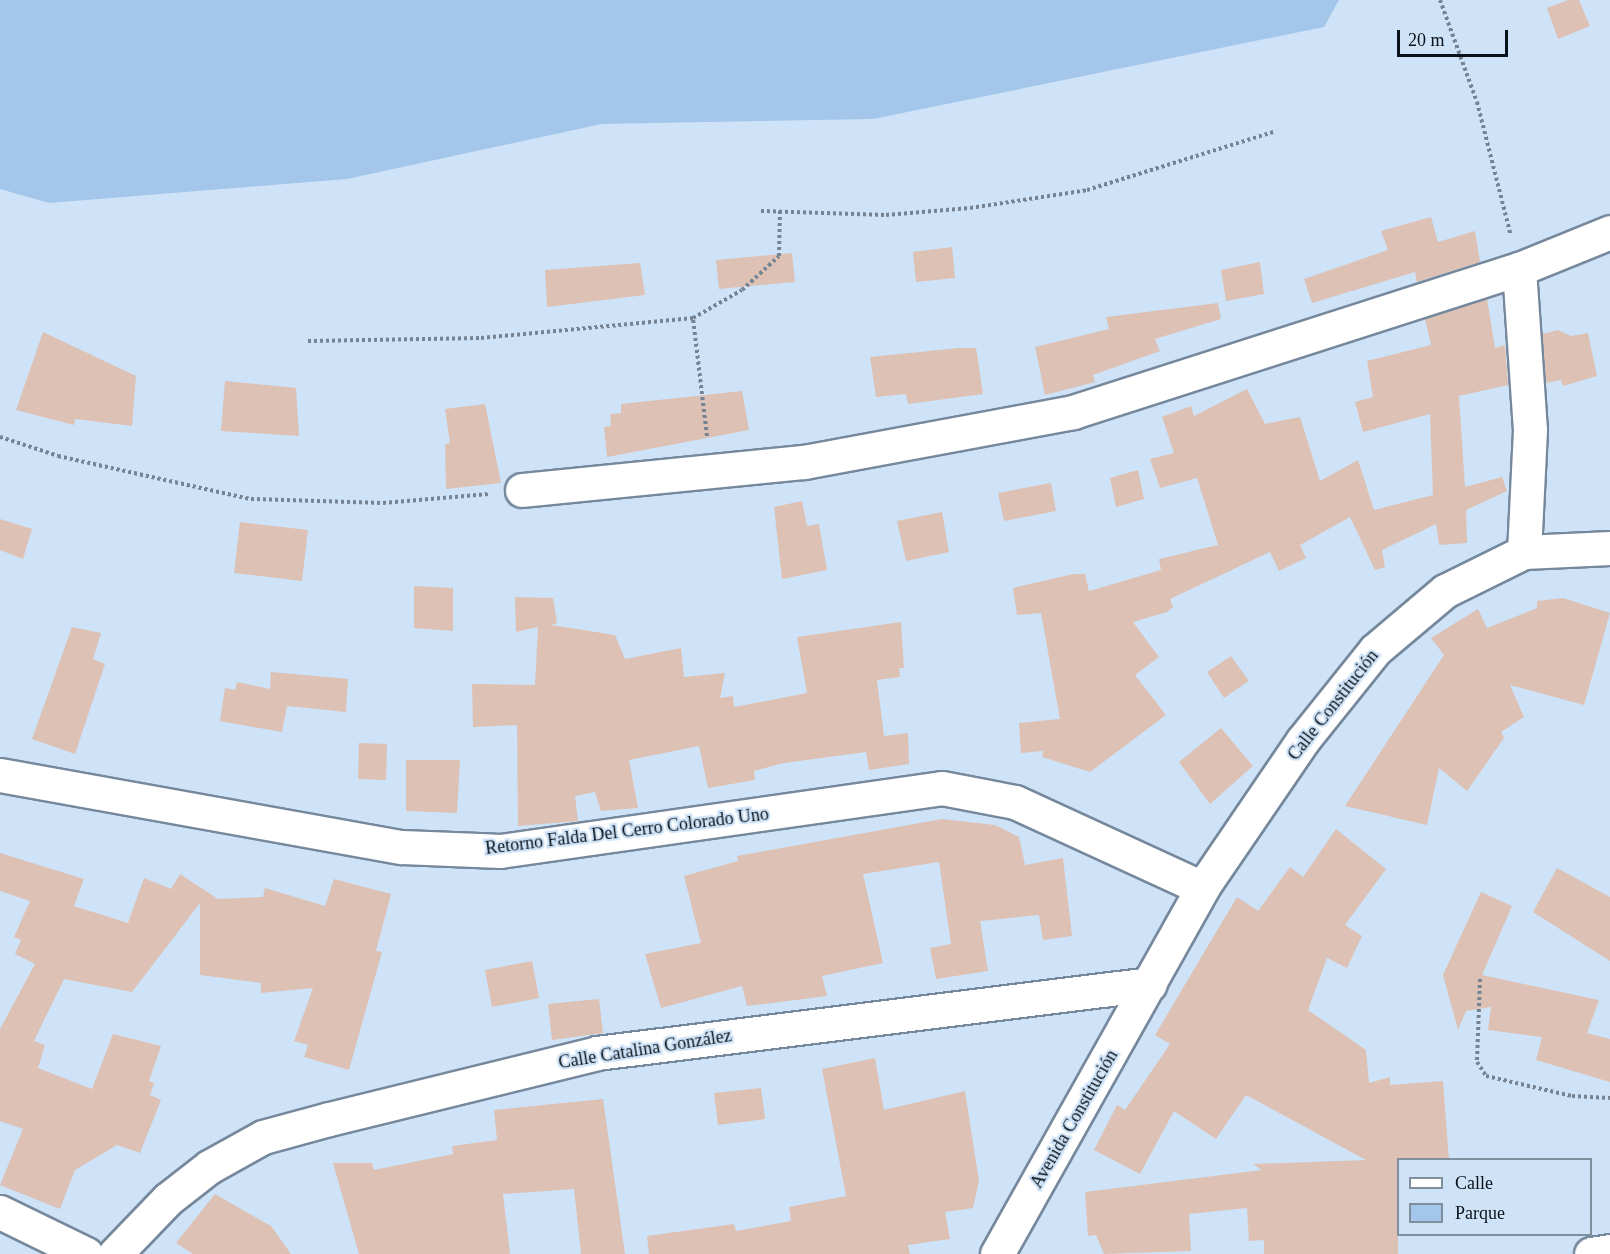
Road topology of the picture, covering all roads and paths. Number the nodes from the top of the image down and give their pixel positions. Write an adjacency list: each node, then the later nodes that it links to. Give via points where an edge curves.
1 (1440, 0): 6 (path, via 1477,102)
2 (1273, 132): 3 (path, via 1087,190 886,215)
3 (780, 210): 4 (path); 7 (path, via 779,256 742,290)
4 (761, 212)
5 (1610, 232): 6 (street)
6 (1519, 269): 10 (street, via 1073,412 804,462); 13 (street, via 1530,430)
7 (693, 318): 8 (path, via 481,338); 10 (path)
8 (308, 341)
9 (0, 437): 11 (path, via 58,456 250,499 383,503)
10 (712, 472): 11 (street)
11 (522, 490)
12 (1610, 548): 13 (street, Calle Constitución)
13 (1524, 552): 15 (street, Calle Constitución, via 1445,591 1375,650 1303,740)
14 (0, 775): 15 (street, Retorno Falda Del Cerro Colorado Uno, via 402,847 500,851 942,788 1015,802)
15 (1202, 888): 17 (street, Calle Constitución)
16 (1480, 979): 18 (path, via 1477,1062 1486,1076 1572,1096)
17 (1150, 984): 22 (street, Calle Catalina González, via 597,1053 329,1119 263,1137 209,1167 168,1199); 23 (street, Avenida Constitución)
18 (1610, 1098)
19 (0, 1212): 21 (street)
20 (1610, 1251): 24 (street)
21 (86, 1254)
22 (115, 1254)
23 (997, 1254)
24 (1591, 1254)

